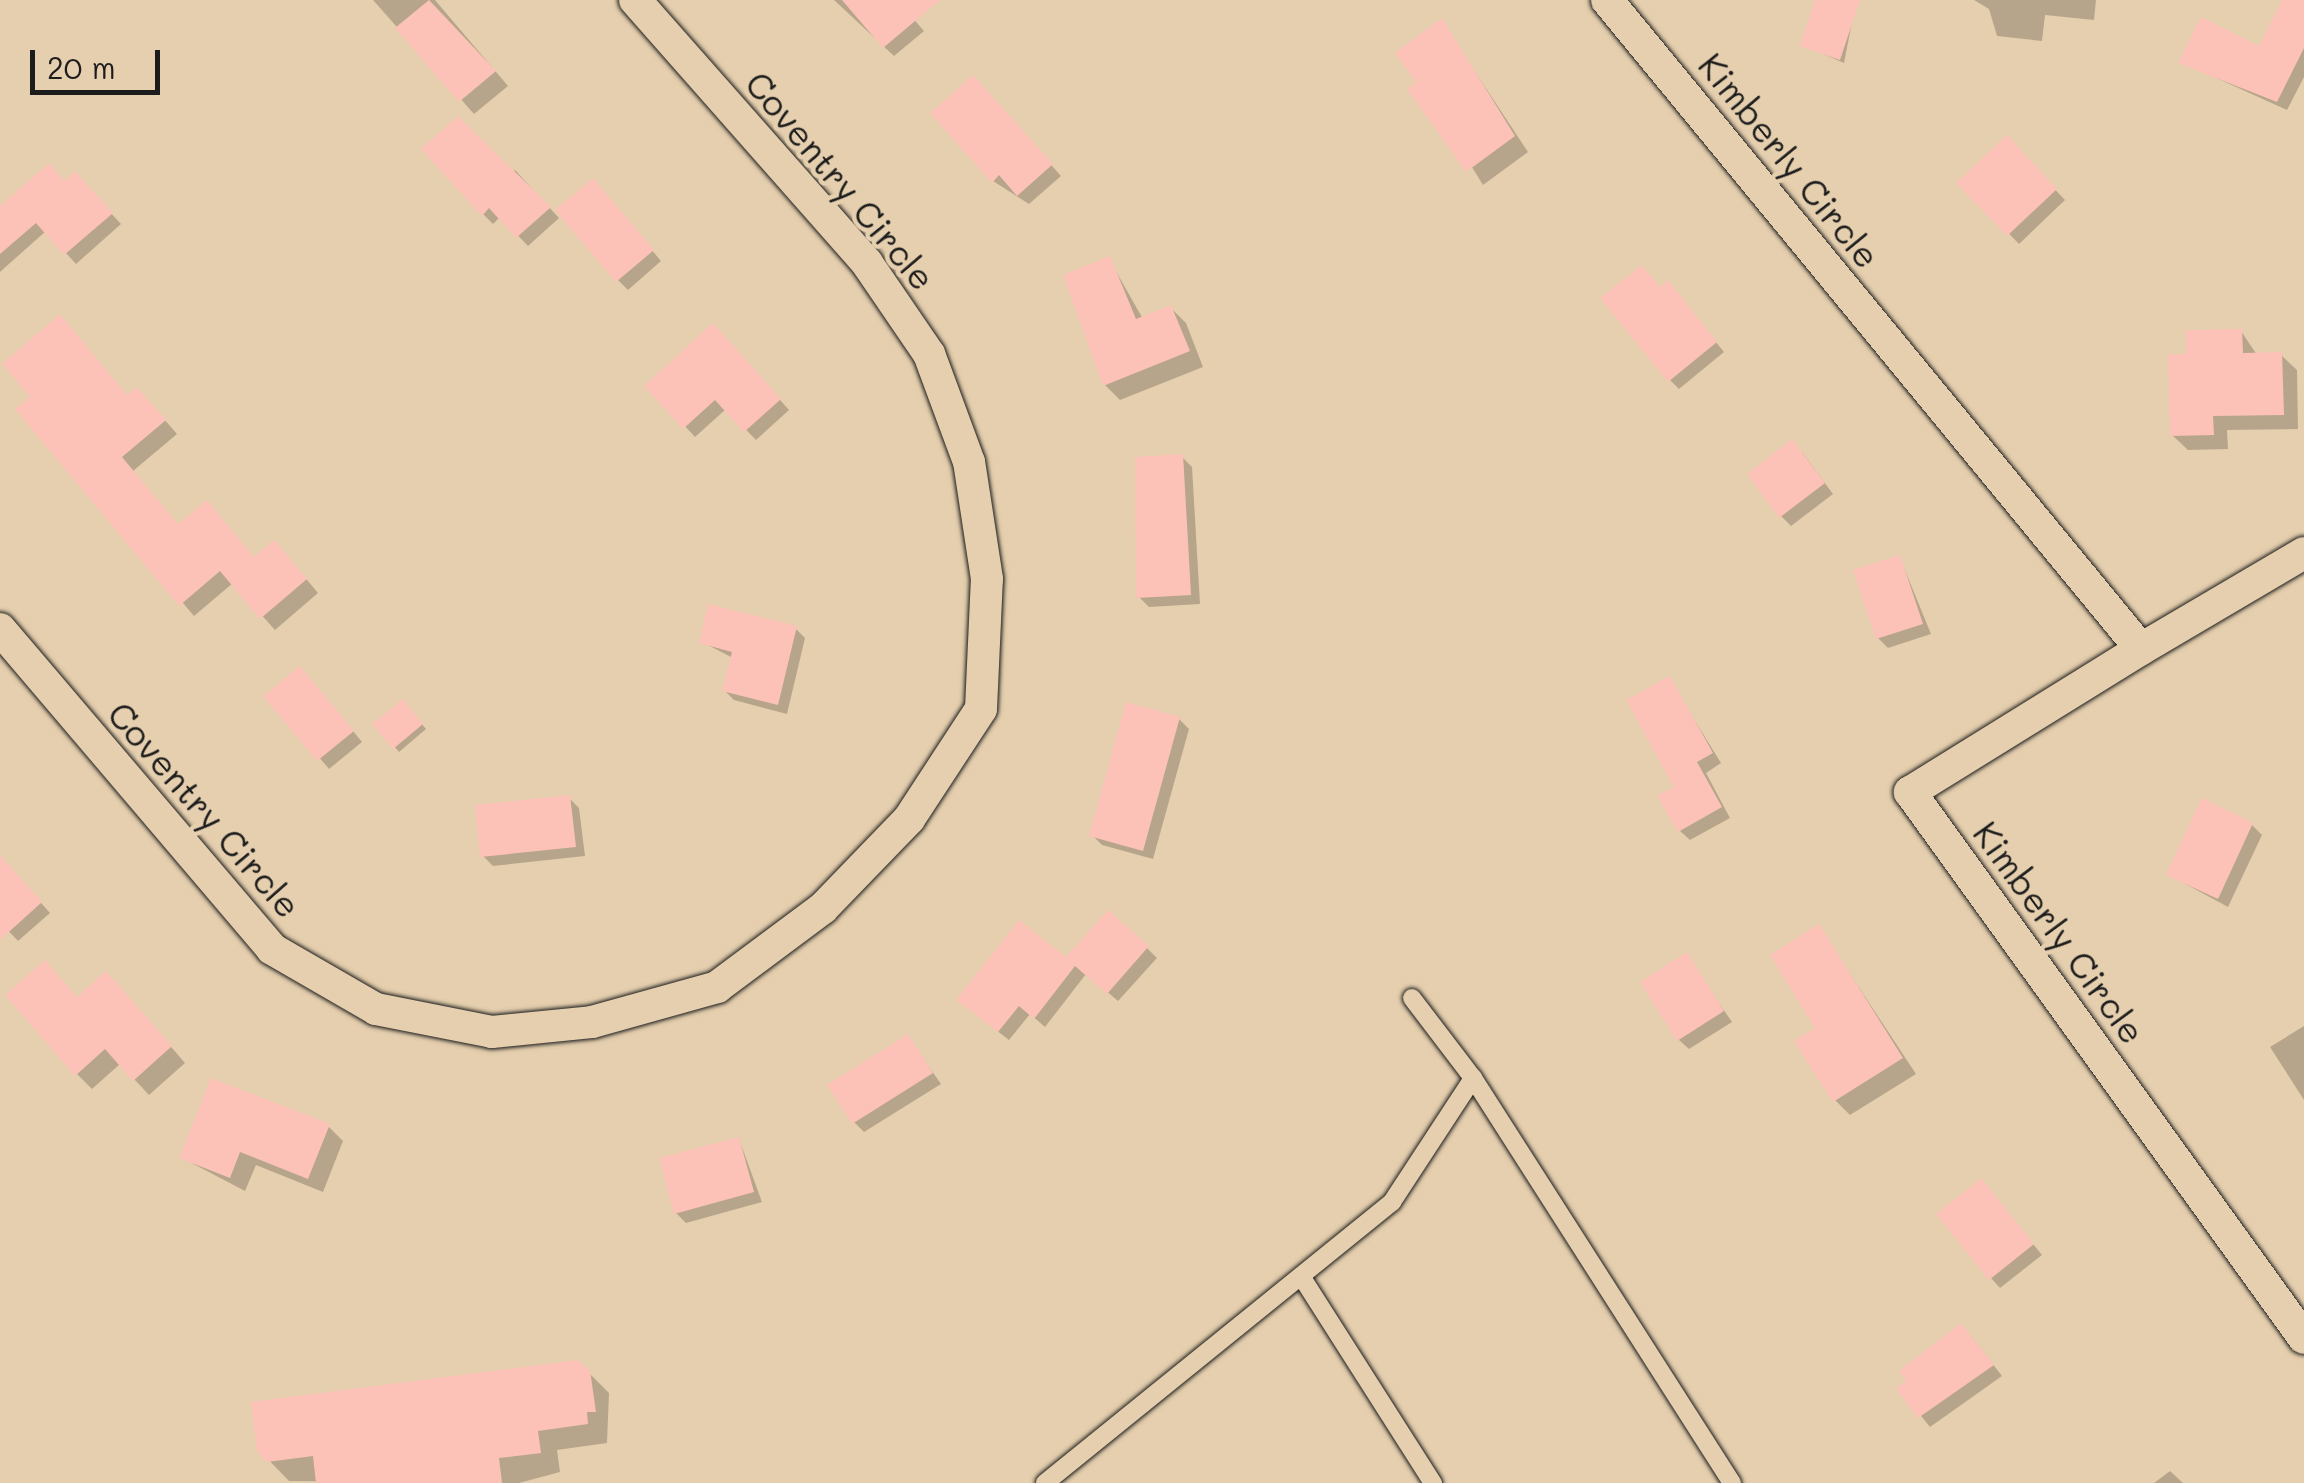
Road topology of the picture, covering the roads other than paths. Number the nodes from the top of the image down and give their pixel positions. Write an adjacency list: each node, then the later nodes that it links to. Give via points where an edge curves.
1 (634, 0): 4 (street, Coventry Circle, via 866,263 929,354 969,462 987,578 981,709 910,819 823,908 716,987 592,1022 492,1032 376,1009 272,950)
2 (1607, 0): 5 (street, Kimberly Circle)
3 (2304, 552): 5 (street, Kimberly Circle)
4 (0, 629)
5 (2141, 649): 9 (street, Kimberly Circle, via 1910,792)
6 (1412, 998): 7 (lane)
7 (1474, 1078): 8 (lane, via 1392,1202); 12 (lane)
8 (1300, 1276): 10 (lane); 11 (lane)
9 (2304, 1338)
10 (1045, 1483)
11 (1433, 1483)
12 (1732, 1483)

